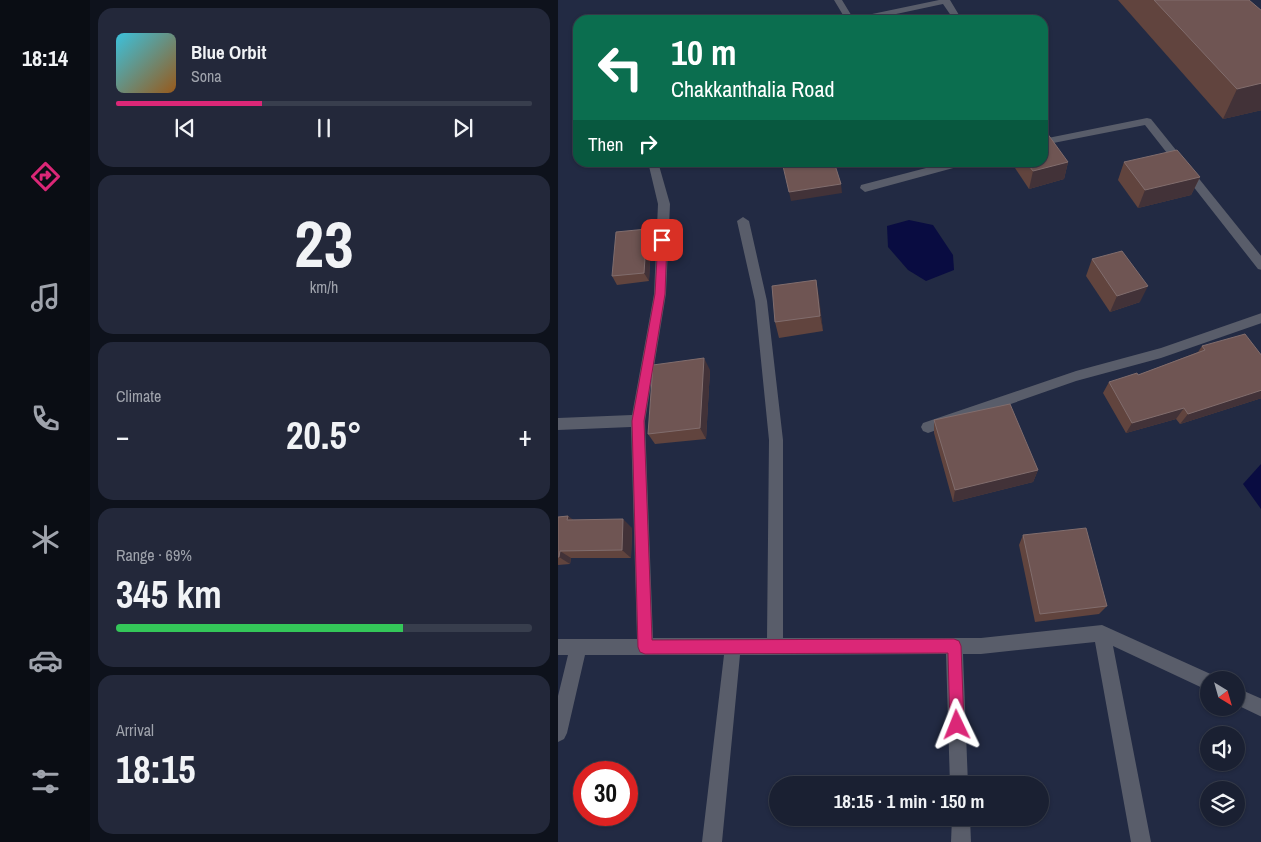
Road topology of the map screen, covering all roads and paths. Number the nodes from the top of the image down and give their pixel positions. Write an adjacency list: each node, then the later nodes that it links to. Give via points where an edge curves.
1 (838, 0): 3 (street)
2 (946, 0): 4 (street); 5 (street)
3 (847, 15)
4 (878, 15)
5 (955, 15)
6 (1048, 141): 11 (street, via 1147,121)
7 (654, 167): 13 (street, via 664,204 660,294)
8 (945, 167): 9 (street)
9 (865, 188)
10 (743, 221): 21 (street, via 761,301 776,440)
11 (1262, 266)
12 (1262, 318): 15 (street, via 1161,353 1076,376)
13 (638, 421): 14 (street); 19 (street)
14 (558, 424)
15 (928, 427)
16 (1102, 633): 17 (street); 23 (street); 31 (street)
17 (954, 646): 21 (street); 27 (street)
18 (558, 647): 22 (street)
19 (645, 647): 20 (street); 22 (street)
20 (733, 647): 21 (street); 29 (street)
21 (775, 647)
22 (578, 648): 26 (street)
23 (1200, 678)
24 (1246, 701): 25 (street)
25 (1262, 709)
26 (558, 733)
27 (959, 776)
28 (961, 826): 30 (street)
29 (712, 842)
30 (962, 842)
31 (1140, 842)

